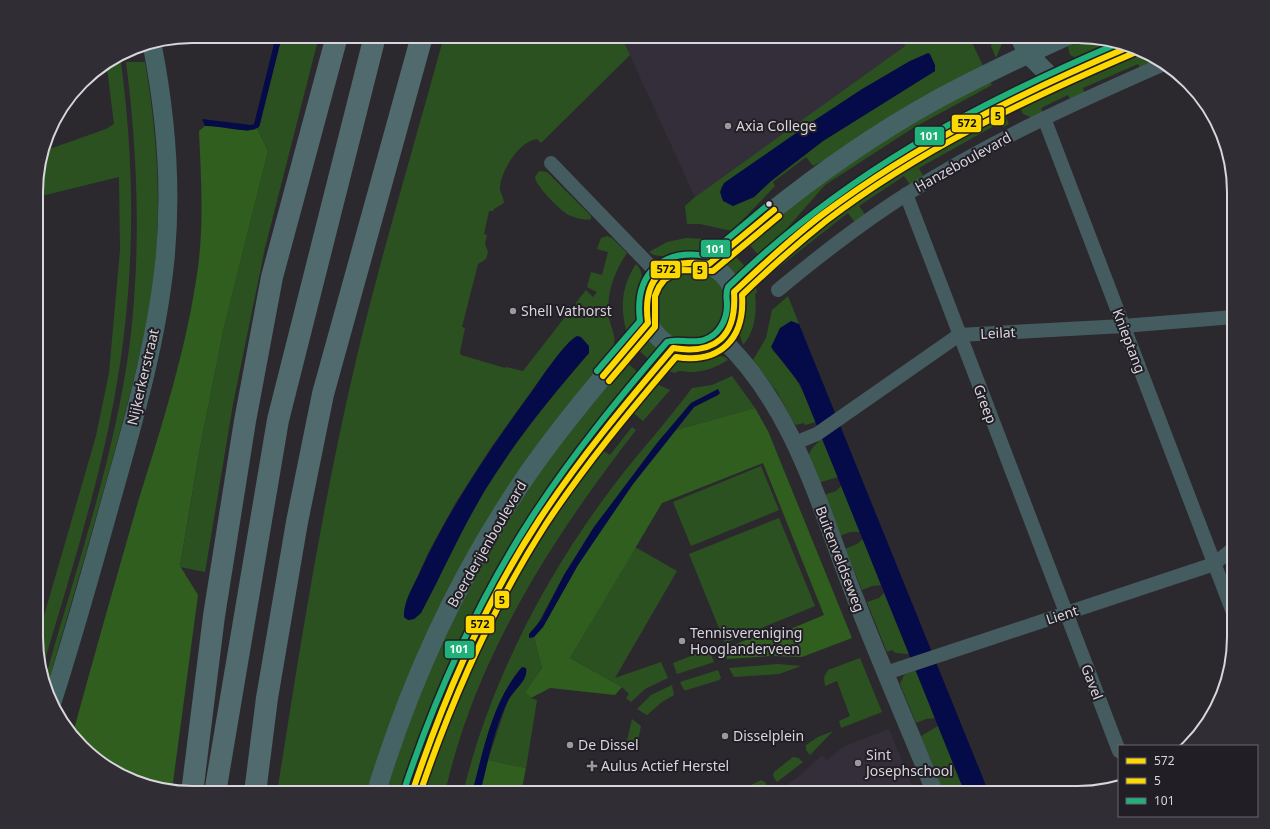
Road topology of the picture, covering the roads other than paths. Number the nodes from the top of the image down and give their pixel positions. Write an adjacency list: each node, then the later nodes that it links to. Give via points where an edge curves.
1 (335, 43): 33 (highway, via 272,277 245,421 214,616)
2 (373, 43): 34 (highway, via 278,420)
3 (420, 43): 35 (highway, via 323,394 297,522)
4 (1022, 43): 9 (main road)
5 (1049, 43): 9 (main road)
6 (1058, 43): 11 (main road)
7 (153, 48): 31 (main road, Nijkerkerstraat, via 164,123 168,175 167,230 160,298 149,357 121,465)
8 (1122, 50): 11 (main road)
9 (1028, 54): 11 (main road); 15 (main road, via 935,100 874,138 802,188)
10 (1159, 67): 12 (street, Hanzeboulevard)
11 (1054, 80): 18 (main road, via 949,133 876,177 778,250)
12 (1044, 118): 14 (street, Hanzeboulevard); 21 (street, Knieptang)
13 (551, 163): 16 (street)
14 (906, 194): 17 (street, Hanzeboulevard, via 858,227); 22 (street, Greep)
15 (709, 264): 16 (main road, via 684,261 673,264); 18 (main road, via 720,271)
16 (658, 274): 20 (main road, via 649,288 646,300)
17 (778, 290)
18 (734, 292): 23 (main road, via 735,316)
19 (1227, 318): 21 (street, Leilat)
20 (648, 322): 24 (main road, via 661,341); 36 (main road, Boerderijenboulevard, via 557,433 506,506 483,545 441,624 420,671 400,720)
21 (1123, 326): 22 (street, Leilat); 27 (street, Knieptang)
22 (959, 335): 25 (street, via 817,434); 29 (street, Greep)
23 (722, 340): 24 (main road, via 705,349 692,352); 25 (street, Buitenveldseweg, via 740,357 778,408)
24 (673, 348): 37 (main road, via 611,419 549,505 522,549 493,600 450,688)
25 (795, 444): 30 (street, Buitenveldseweg)
26 (1227, 554): 27 (street, Lient)
27 (1214, 564): 28 (street, Knieptang); 29 (street, Lient)
28 (1227, 597)
29 (1065, 614): 30 (street, Lient); 32 (street, Gavel)
30 (886, 673): 38 (street, Buitenveldseweg)
31 (54, 694)
32 (1118, 748)
33 (193, 786)
34 (217, 786)
35 (256, 786)
36 (378, 786)
37 (415, 786)
38 (932, 786)

